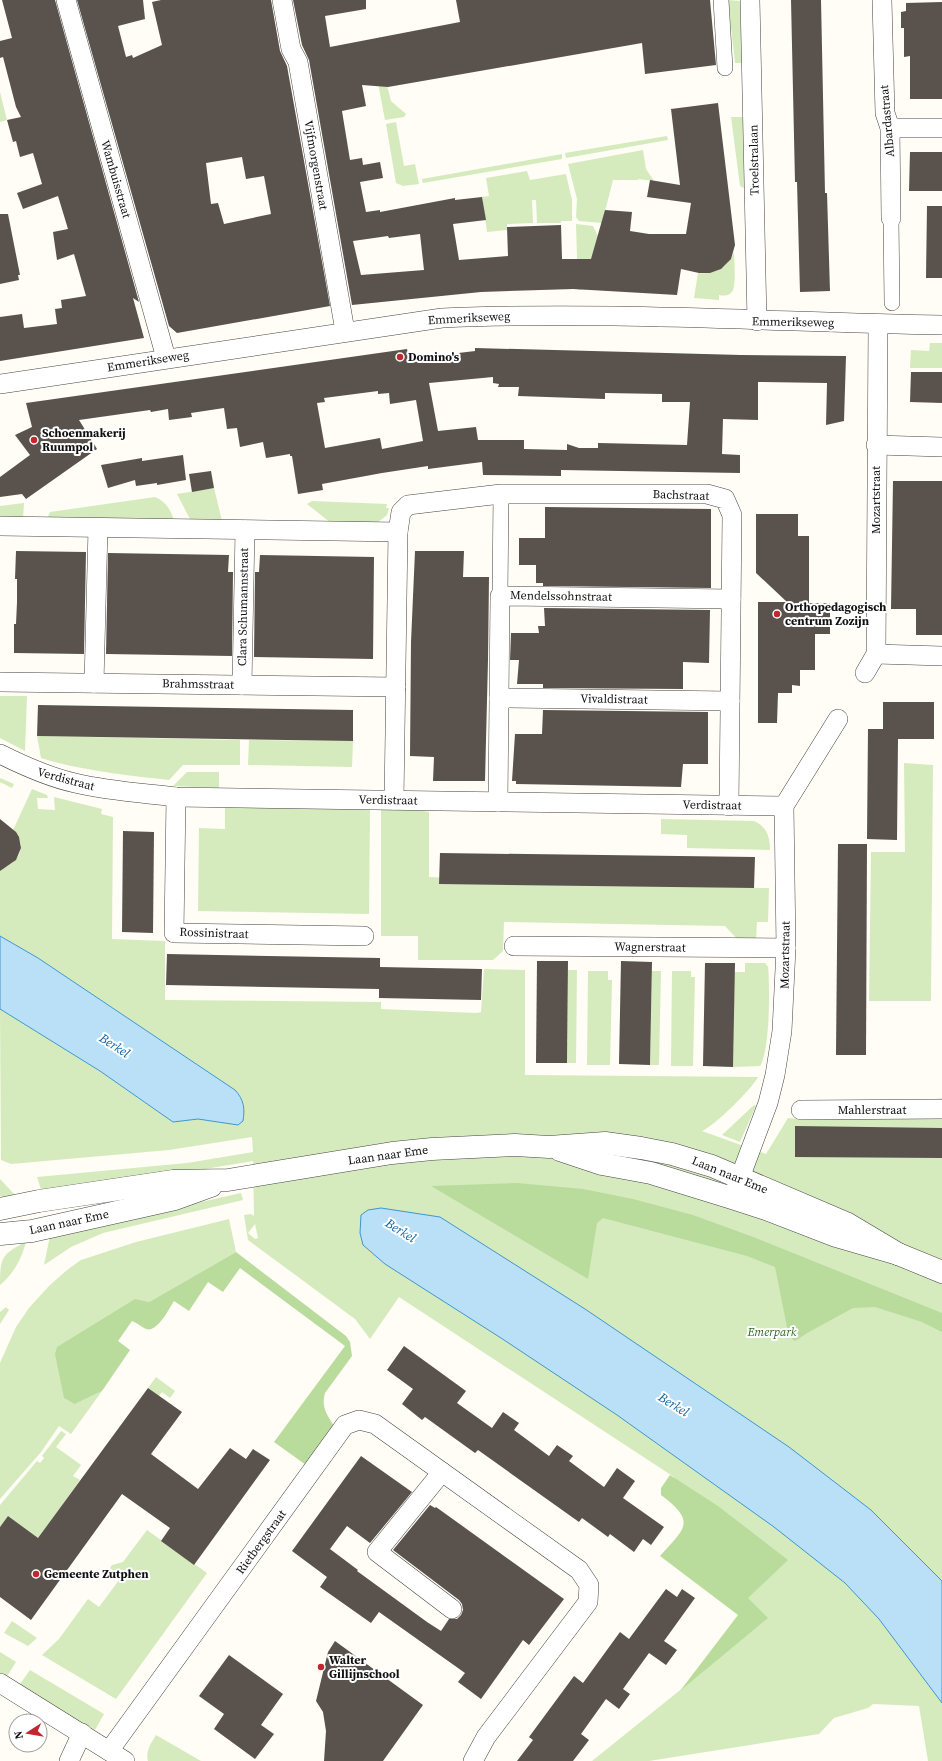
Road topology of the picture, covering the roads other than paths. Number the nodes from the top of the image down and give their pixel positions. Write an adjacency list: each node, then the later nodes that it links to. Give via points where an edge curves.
1 (66, 0): 15 (street, Wambuisstraat)
2 (282, 0): 14 (street, Vijfmorgenstraat, via 291,49 298,62)
3 (720, 0): 6 (street)
4 (750, 0): 11 (street, Troelstralaan)
5 (882, 0): 7 (street, Albardastraat, via 884,114)
6 (726, 68)
7 (890, 128): 8 (street); 9 (street, Albardastraat)
8 (942, 128)
9 (891, 218): 10 (street)
10 (892, 303)
11 (757, 321): 12 (street, Emmerikseweg); 14 (street, Emmerikseweg, via 506,316 442,318)
12 (878, 324): 13 (street, Emmerikseweg); 17 (street, Mozartstraat)
13 (942, 325)
14 (345, 332): 15 (street, Emmerikseweg)
15 (166, 358): 16 (street, Emmerikseweg)
16 (0, 384)
17 (876, 445): 18 (street); 26 (street, Mozartstraat)
18 (942, 447)
19 (501, 494): 23 (street, Bachstraat, via 408,505 401,512); 24 (street); 25 (street, Bachstraat, via 707,494 725,499 732,515)
20 (0, 526): 21 (street)
21 (98, 528): 22 (street); 30 (street)
22 (245, 530): 23 (street); 31 (street, Clara Schumannstraat)
23 (398, 532): 32 (street)
24 (500, 596): 25 (street, Mendelssohnstraat); 33 (street, Mendelssohnstraat)
25 (731, 599): 34 (street, Bachstraat)
26 (876, 654): 27 (street); 28 (street)
27 (942, 656)
28 (865, 673)
29 (0, 682): 30 (street, Brahmsstraat)
30 (94, 683): 31 (street, Brahmsstraat)
31 (242, 685): 32 (street, Brahmsstraat)
32 (396, 687): 38 (street)
33 (499, 698): 34 (street, Vivaldistraat); 39 (street, Mendelssohnstraat)
34 (730, 701): 40 (street, Bachstraat)
35 (838, 719): 41 (street)
36 (0, 754): 37 (street, Verdistraat, via 31,769 74,783 110,790)
37 (176, 797): 38 (street, Verdistraat); 42 (street, Rossinistraat, via 174,933)
38 (394, 800): 39 (street, Verdistraat)
39 (498, 802): 40 (street, Verdistraat)
40 (728, 806): 41 (street, Verdistraat)
41 (784, 806): 44 (street, Mozartstraat)
42 (364, 936)
43 (514, 946): 44 (street, Wagnerstraat)
44 (786, 948): 48 (street, Mozartstraat, via 784,1010 775,1076 768,1103)
45 (942, 1109): 46 (street, Mahlerstraat)
46 (801, 1110)
47 (228, 1180): 48 (street, Laan naar Eme, via 432,1149 515,1145 549,1147 605,1143 693,1159); 49 (street, Laan naar Eme, via 172,1180); 50 (street, Laan naar Eme, via 175,1199 38,1230)
48 (736, 1188): 51 (street, Laan naar Eme, via 846,1223 898,1254)
49 (0, 1209)
50 (0, 1232)
51 (942, 1272)
52 (442, 1472): 53 (street, via 377,1552); 56 (street, Rietbergstraat, via 375,1424 359,1420 345,1425); 59 (street, Rietbergstraat, via 579,1570 589,1585 588,1602 486,1737)
53 (452, 1609)
54 (0, 1683): 55 (street)
55 (82, 1733): 56 (street); 57 (street)
56 (109, 1751): 58 (street)
57 (69, 1761)
58 (125, 1761)
59 (473, 1761)

